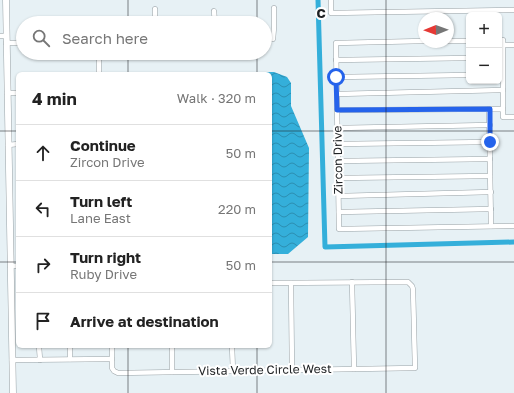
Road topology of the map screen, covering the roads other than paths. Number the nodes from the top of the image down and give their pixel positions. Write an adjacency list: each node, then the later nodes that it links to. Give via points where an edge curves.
1 (6, 0): 5 (main road)
2 (331, 0): 6 (street, via 331,13)
3 (274, 8): 11 (street)
4 (155, 9): 8 (street)
5 (3, 10): 10 (main road)
6 (514, 10)
7 (214, 11): 9 (street)
8 (155, 16)
9 (214, 16)
10 (4, 38): 14 (street); 28 (main road)
11 (272, 39)
12 (466, 40): 16 (street)
13 (502, 40): 18 (street)
14 (16, 41)
15 (418, 41): 22 (street, Zircon Drive, via 336,43)
16 (454, 41)
17 (514, 44): 18 (street)
18 (503, 45): 19 (street)
19 (502, 51)
20 (466, 58): 22 (street)
21 (99, 60): 23 (street)
22 (336, 60): 25 (street, Zircon Drive)
23 (99, 72)
24 (466, 74): 25 (street)
25 (336, 77): 30 (street, Zircon Drive)
26 (502, 82): 27 (street)
27 (503, 90): 30 (street); 32 (street)
28 (7, 93): 29 (street); 38 (main road)
29 (16, 93)
30 (337, 94): 33 (street, Zircon Drive)
31 (490, 109): 32 (street); 33 (street); 35 (street)
32 (503, 109): 34 (street, via 503,117)
33 (337, 110): 36 (street, Zircon Drive)
34 (514, 117)
35 (490, 125): 36 (street); 37 (street)
36 (338, 128): 40 (street, Zircon Drive)
37 (490, 142): 40 (street); 41 (street)
38 (8, 144): 39 (street); 51 (main road)
39 (16, 144)
40 (338, 144): 42 (street, Zircon Drive)
41 (490, 159): 42 (street); 43 (street)
42 (338, 161): 44 (street, Zircon Drive)
43 (490, 176): 44 (street); 45 (street)
44 (338, 178): 46 (street, Zircon Drive)
45 (491, 192): 46 (street); 47 (street)
46 (339, 196): 48 (street, Zircon Drive)
47 (491, 210): 48 (street); 49 (street)
48 (339, 212): 49 (street, Zircon Drive, via 339,229)
49 (491, 226): 50 (street)
50 (514, 226)
51 (10, 266): 52 (street); 63 (main road)
52 (16, 266)
53 (352, 282): 54 (street); 65 (street); 65 (street, Vista Verde Circle West, via 410,283 413,289 415,368)
54 (292, 283): 55 (street); 66 (street)
55 (272, 284)
56 (39, 348): 64 (street)
57 (70, 348): 61 (street)
58 (112, 348): 62 (street)
59 (172, 348): 68 (street)
60 (232, 348): 67 (street)
61 (70, 359): 62 (street); 64 (street)
62 (112, 359): 68 (street, Vista Verde Circle West, via 112,368 118,373)
63 (12, 360): 64 (street); 69 (main road)
64 (40, 360)
65 (354, 369): 66 (street, Vista Verde Circle West)
66 (292, 370): 67 (street, Vista Verde Circle West)
67 (233, 371): 68 (street, Vista Verde Circle West)
68 (172, 372)
69 (13, 393)

